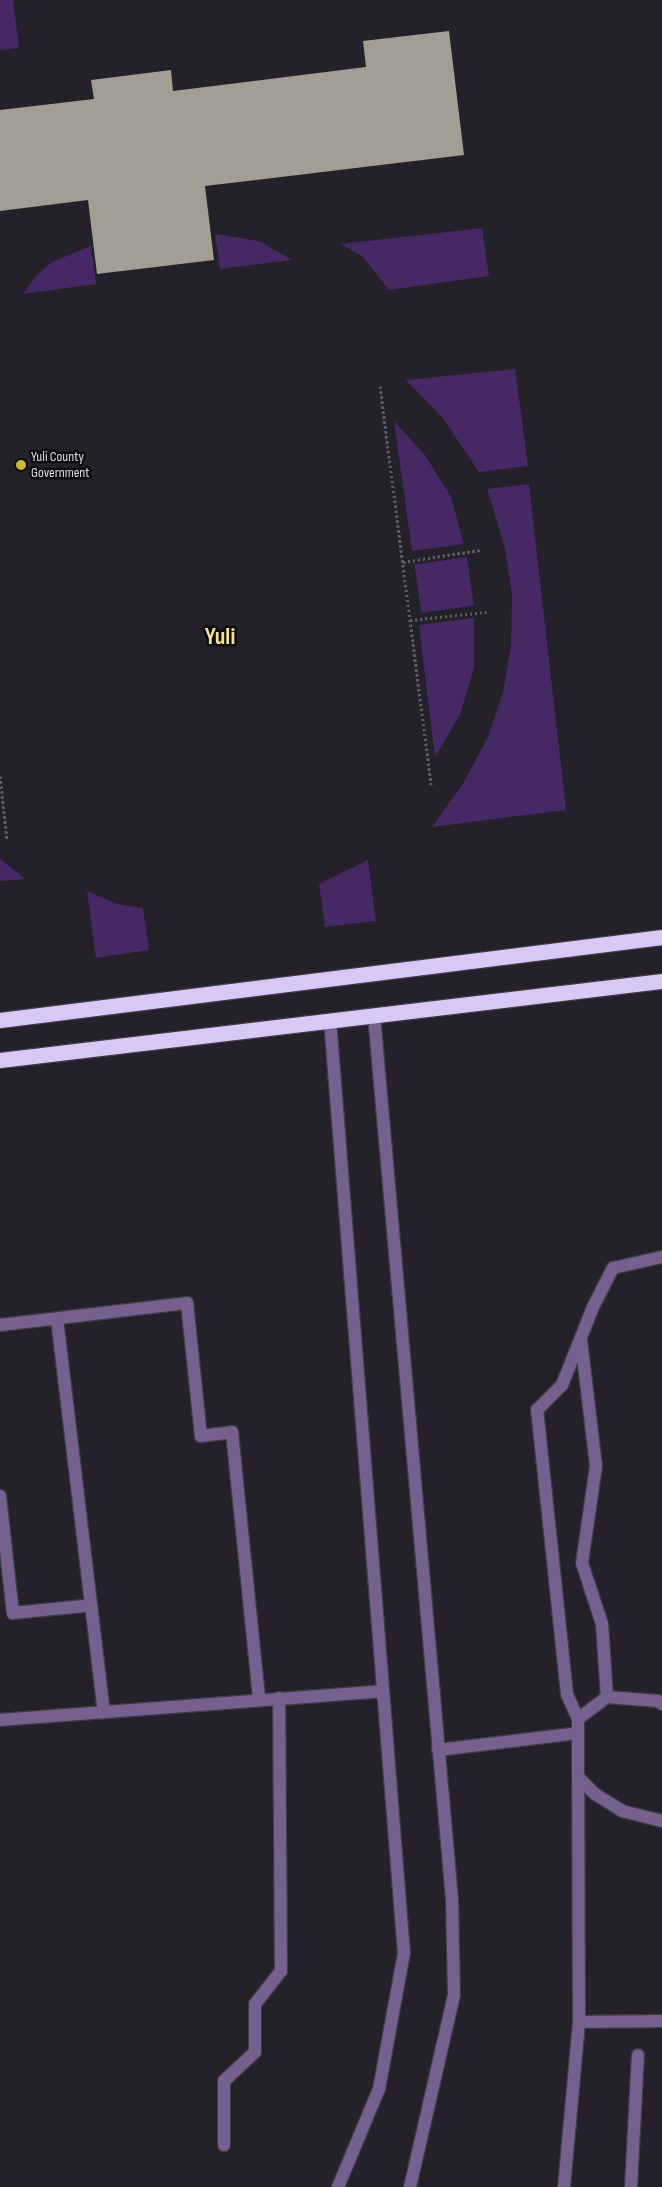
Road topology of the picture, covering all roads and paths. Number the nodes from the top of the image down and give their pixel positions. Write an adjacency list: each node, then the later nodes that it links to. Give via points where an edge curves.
1 (380, 386): 3 (path)
2 (480, 550): 3 (path)
3 (403, 562): 5 (path)
4 (487, 612): 5 (path)
5 (410, 620): 7 (path)
6 (0, 776): 8 (path)
7 (432, 785)
8 (7, 840)
9 (662, 937): 12 (highway)
10 (662, 981): 11 (highway)
11 (374, 1015): 13 (highway); 30 (street)
12 (0, 1020)
13 (330, 1020): 14 (highway); 21 (street)
14 (0, 1060)
15 (662, 1257): 18 (street, via 613,1268)
16 (57, 1319): 17 (street); 24 (street, via 187,1303 201,1436 232,1432); 26 (street)
17 (0, 1325)
18 (581, 1338): 22 (street, via 596,1466 582,1563 602,1624); 27 (street, via 562,1386 537,1410 567,1694)
19 (0, 1496): 20 (street, via 13,1613)
20 (84, 1606)
21 (383, 1690): 23 (street); 37 (street, via 404,1953 379,2089)
22 (607, 1697): 25 (street); 27 (street)
23 (279, 1698): 24 (street); 36 (street, via 281,1971 256,2004 256,2052 224,2080)
24 (259, 1700): 26 (street)
25 (662, 1704)
26 (104, 1712): 28 (street)
27 (578, 1719): 29 (street)
28 (0, 1720)
29 (578, 1733): 30 (street); 31 (street)
30 (438, 1750): 38 (street, via 452,1899 454,1995)
31 (578, 1777): 32 (street, via 595,1794 622,1811); 34 (street)
32 (662, 1821)
33 (662, 2021): 34 (street)
34 (579, 2022): 39 (street)
35 (638, 2055): 40 (street)
36 (224, 2145)
37 (338, 2187)
38 (410, 2187)
39 (564, 2187)
40 (631, 2187)

